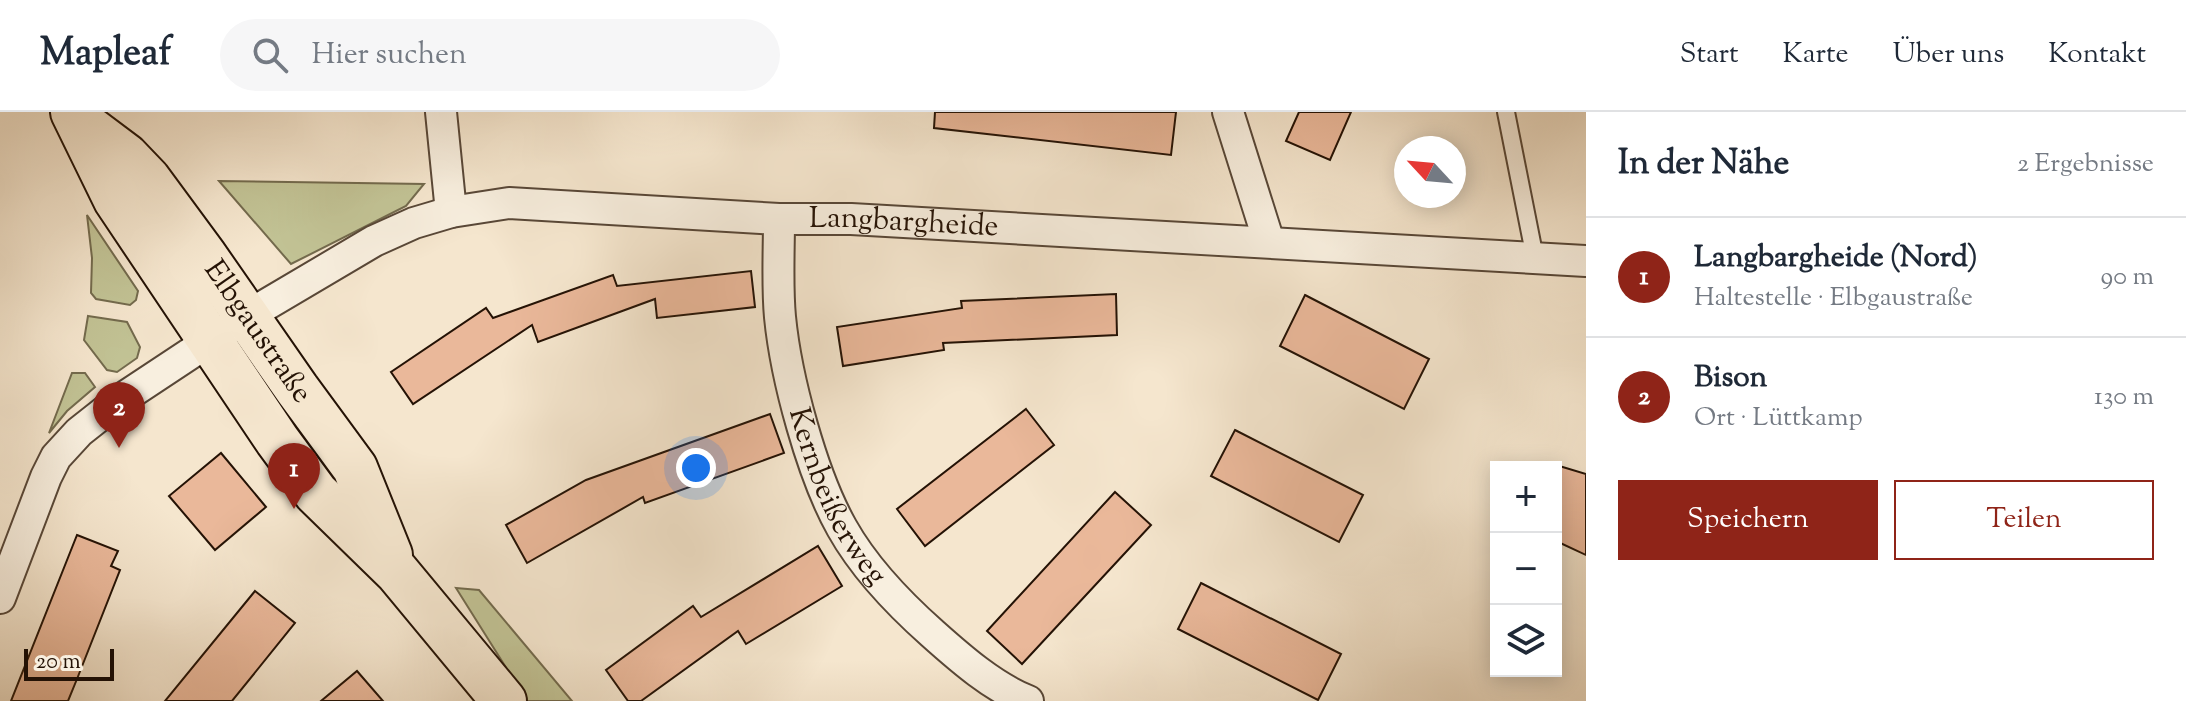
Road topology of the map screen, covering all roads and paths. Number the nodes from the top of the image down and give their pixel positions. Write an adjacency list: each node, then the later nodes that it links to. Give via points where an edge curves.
1 (441, 112): 5 (street)
2 (1228, 112): 7 (street)
3 (1506, 112): 8 (lane)
4 (75, 116): 10 (main road, Elbgaustraße, via 148,179); 11 (main road, Elbgaustraße, via 116,200)
5 (451, 212): 6 (street, Langbargheide, via 509,203); 10 (street, Langbargheide, via 374,241)
6 (779, 219): 7 (street, Langbargheide); 15 (street, Kernbeißerweg, via 780,317 792,391 842,528 882,585 913,615 956,654)
7 (1269, 242): 8 (street, Langbargheide)
8 (1535, 258): 9 (street, Langbargheide)
9 (1586, 261)
10 (247, 316): 11 (street, Langbargheide); 12 (main road, Elbgaustraße, via 355,468)
11 (210, 340): 12 (main road, Elbgaustraße, via 316,493); 13 (street, Langbargheide, via 117,402 56,457)
12 (397, 572): 14 (main road, Elbgaustraße)
13 (0, 598)
14 (504, 701)
15 (1028, 701)

